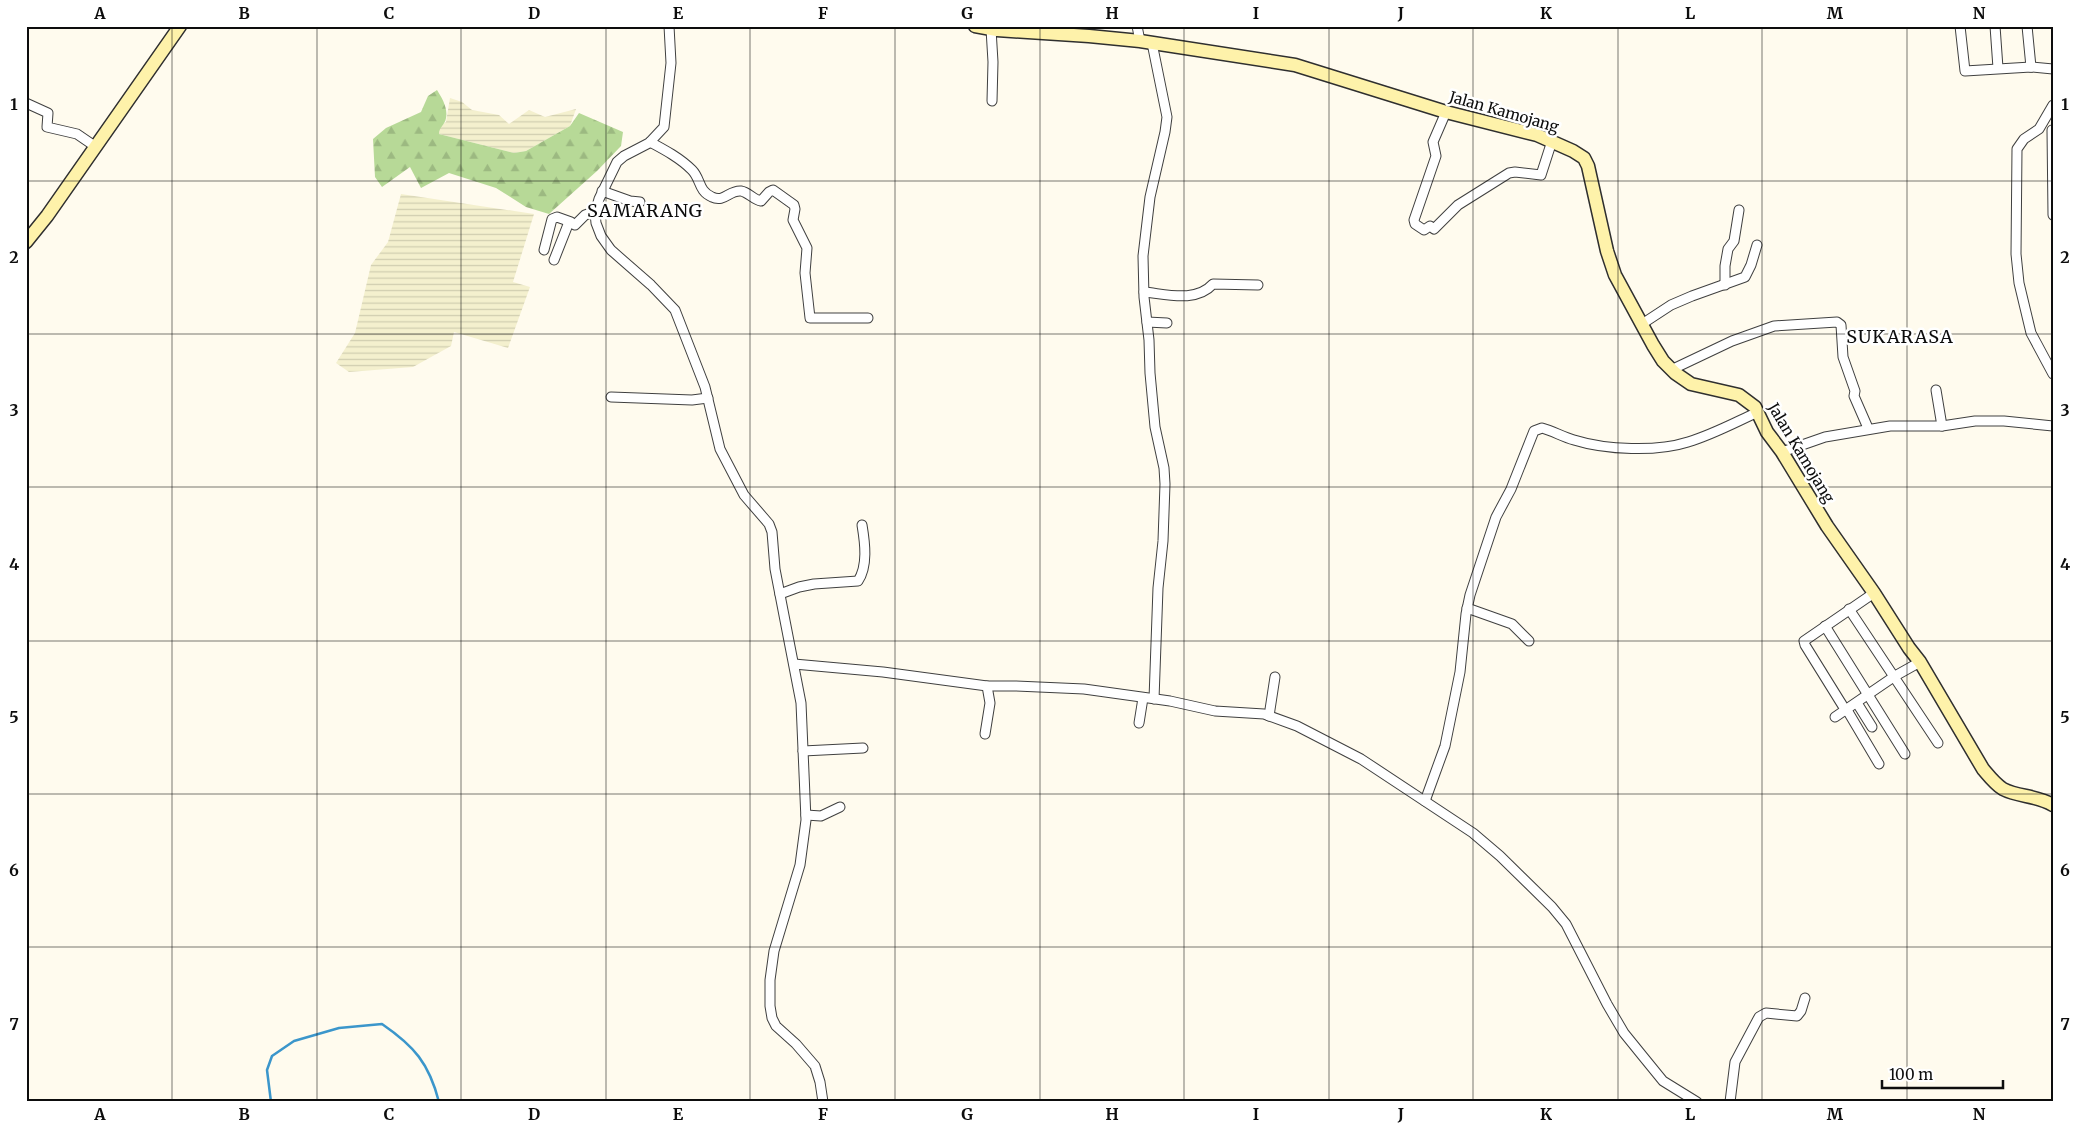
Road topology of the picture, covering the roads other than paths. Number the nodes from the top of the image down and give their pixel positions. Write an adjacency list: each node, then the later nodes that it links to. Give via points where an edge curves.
1 (180, 26): 21 (main road)
2 (669, 26): 19 (street, via 671,64 666,121 662,131)
3 (975, 26): 8 (main road, Jalan Kamojang)
4 (1137, 26): 9 (street)
5 (1960, 26): 11 (street, via 1965,71)
6 (1995, 26): 11 (street)
7 (2027, 26): 10 (street)
8 (991, 29): 9 (main road, Jalan Kamojang); 13 (street)
9 (1146, 42): 16 (main road, Jalan Kamojang, via 1295,65); 37 (street, via 1166,105 1167,125 1147,214)
10 (2031, 67): 11 (street); 12 (street)
11 (1998, 68)
12 (2053, 69)
13 (992, 101)
14 (26, 103): 21 (street, via 48,113 47,126 77,134)
15 (2053, 105): 17 (street)
16 (1446, 112): 20 (main road, Jalan Kamojang, via 1521,130); 20 (street, via 1433,142 1436,156 1414,220 1424,230 1430,226 1434,230 1458,205 1509,173 1541,174)
17 (2038, 129): 18 (street); 43 (street, via 2024,139 2018,149 2016,254 2031,333)
18 (2052, 130): 22 (street)
19 (650, 142): 23 (street, via 619,160); 38 (street, via 686,164 696,175 700,188 710,197 726,198 740,191 762,201 773,190 794,205 793,220 807,248 805,273 810,318)
20 (1552, 142): 41 (main road, Jalan Kamojang, via 1573,150 1586,162 1615,275)
21 (96, 147): 31 (main road)
22 (2052, 161): 24 (street)
23 (602, 191): 25 (street); 28 (street)
24 (2053, 191): 27 (street)
25 (640, 202)
26 (1739, 210): 36 (street, via 1734,241 1728,249)
27 (2053, 210): 29 (street)
28 (596, 211): 30 (street, via 585,215 576,225); 46 (street, via 598,229 611,250 651,284 675,310)
29 (2053, 215)
30 (570, 222): 33 (street, via 556,217 552,219); 34 (street)
31 (26, 242)
32 (1757, 245): 36 (street, via 1748,274 1740,281)
33 (544, 250)
34 (554, 260)
35 (1258, 285): 37 (street, via 1213,284 1195,296)
36 (1725, 285): 41 (street, via 1671,305)
37 (1144, 292): 39 (street)
38 (868, 318)
39 (1147, 322): 40 (street); 66 (street, via 1156,427 1165,484)
40 (1167, 323)
41 (1642, 324): 42 (main road, Jalan Kamojang, via 1653,345)
42 (1673, 370): 47 (main road, Jalan Kamojang, via 1691,384 1738,395 1749,401); 50 (street, via 1732,341 1770,327 1839,323 1854,396)
43 (2053, 374)
44 (1936, 390): 48 (street)
45 (611, 397): 46 (street)
46 (708, 398): 53 (street, via 720,449 751,505 771,529)
47 (1758, 412): 51 (main road, Jalan Kamojang, via 1767,432); 55 (street, via 1675,446 1628,449 1599,446 1544,429 1536,430 1496,517)
48 (1942, 426): 49 (street, via 2004,421); 50 (street)
49 (2053, 426)
50 (1868, 428): 51 (street, via 1816,439)
51 (1782, 452): 54 (main road, Jalan Kamojang, via 1826,526)
52 (862, 526): 53 (street, via 864,562 858,581 814,584)
53 (780, 594): 60 (street)
54 (1874, 594): 56 (street); 59 (main road, Jalan Kamojang)
55 (1467, 608): 58 (street, via 1512,624); 79 (street, via 1460,672 1445,746)
56 (1850, 609): 57 (street); 61 (street)
57 (1825, 626): 64 (street); 68 (street, via 1803,643)
58 (1529, 641)
59 (1920, 662): 61 (street); 80 (main road, Jalan Kamojang, via 1983,769 1994,782)
60 (794, 664): 63 (street); 76 (street, via 801,703)
61 (1895, 676): 64 (street); 74 (street)
62 (1275, 677): 69 (street)
63 (987, 686): 65 (street, via 1084,689); 73 (street, via 990,704)
64 (1870, 695): 67 (street); 77 (street)
65 (1144, 698): 66 (street); 71 (street)
66 (1154, 700): 69 (street)
67 (1857, 703): 68 (street); 72 (street)
68 (1847, 710): 70 (street); 78 (street)
69 (1269, 716): 79 (street, via 1297,726 1361,758)
70 (1835, 717)
71 (1139, 723)
72 (1872, 727)
73 (985, 734)
74 (1938, 743)
75 (863, 748): 76 (street)
76 (803, 751): 82 (street)
77 (1905, 754)
78 (1880, 764)
79 (1425, 801): 85 (street, via 1500,856 1552,907 1566,924 1624,1033 1660,1078)
80 (2053, 805)
81 (840, 807): 82 (street, via 822,816)
82 (806, 815): 84 (street, via 800,864 774,951 769,998 776,1026 815,1066)
83 (1806, 998): 86 (street, via 1796,1016 1770,1013 1759,1017 1735,1062)
84 (823, 1102)
85 (1698, 1102)
86 (1730, 1102)

